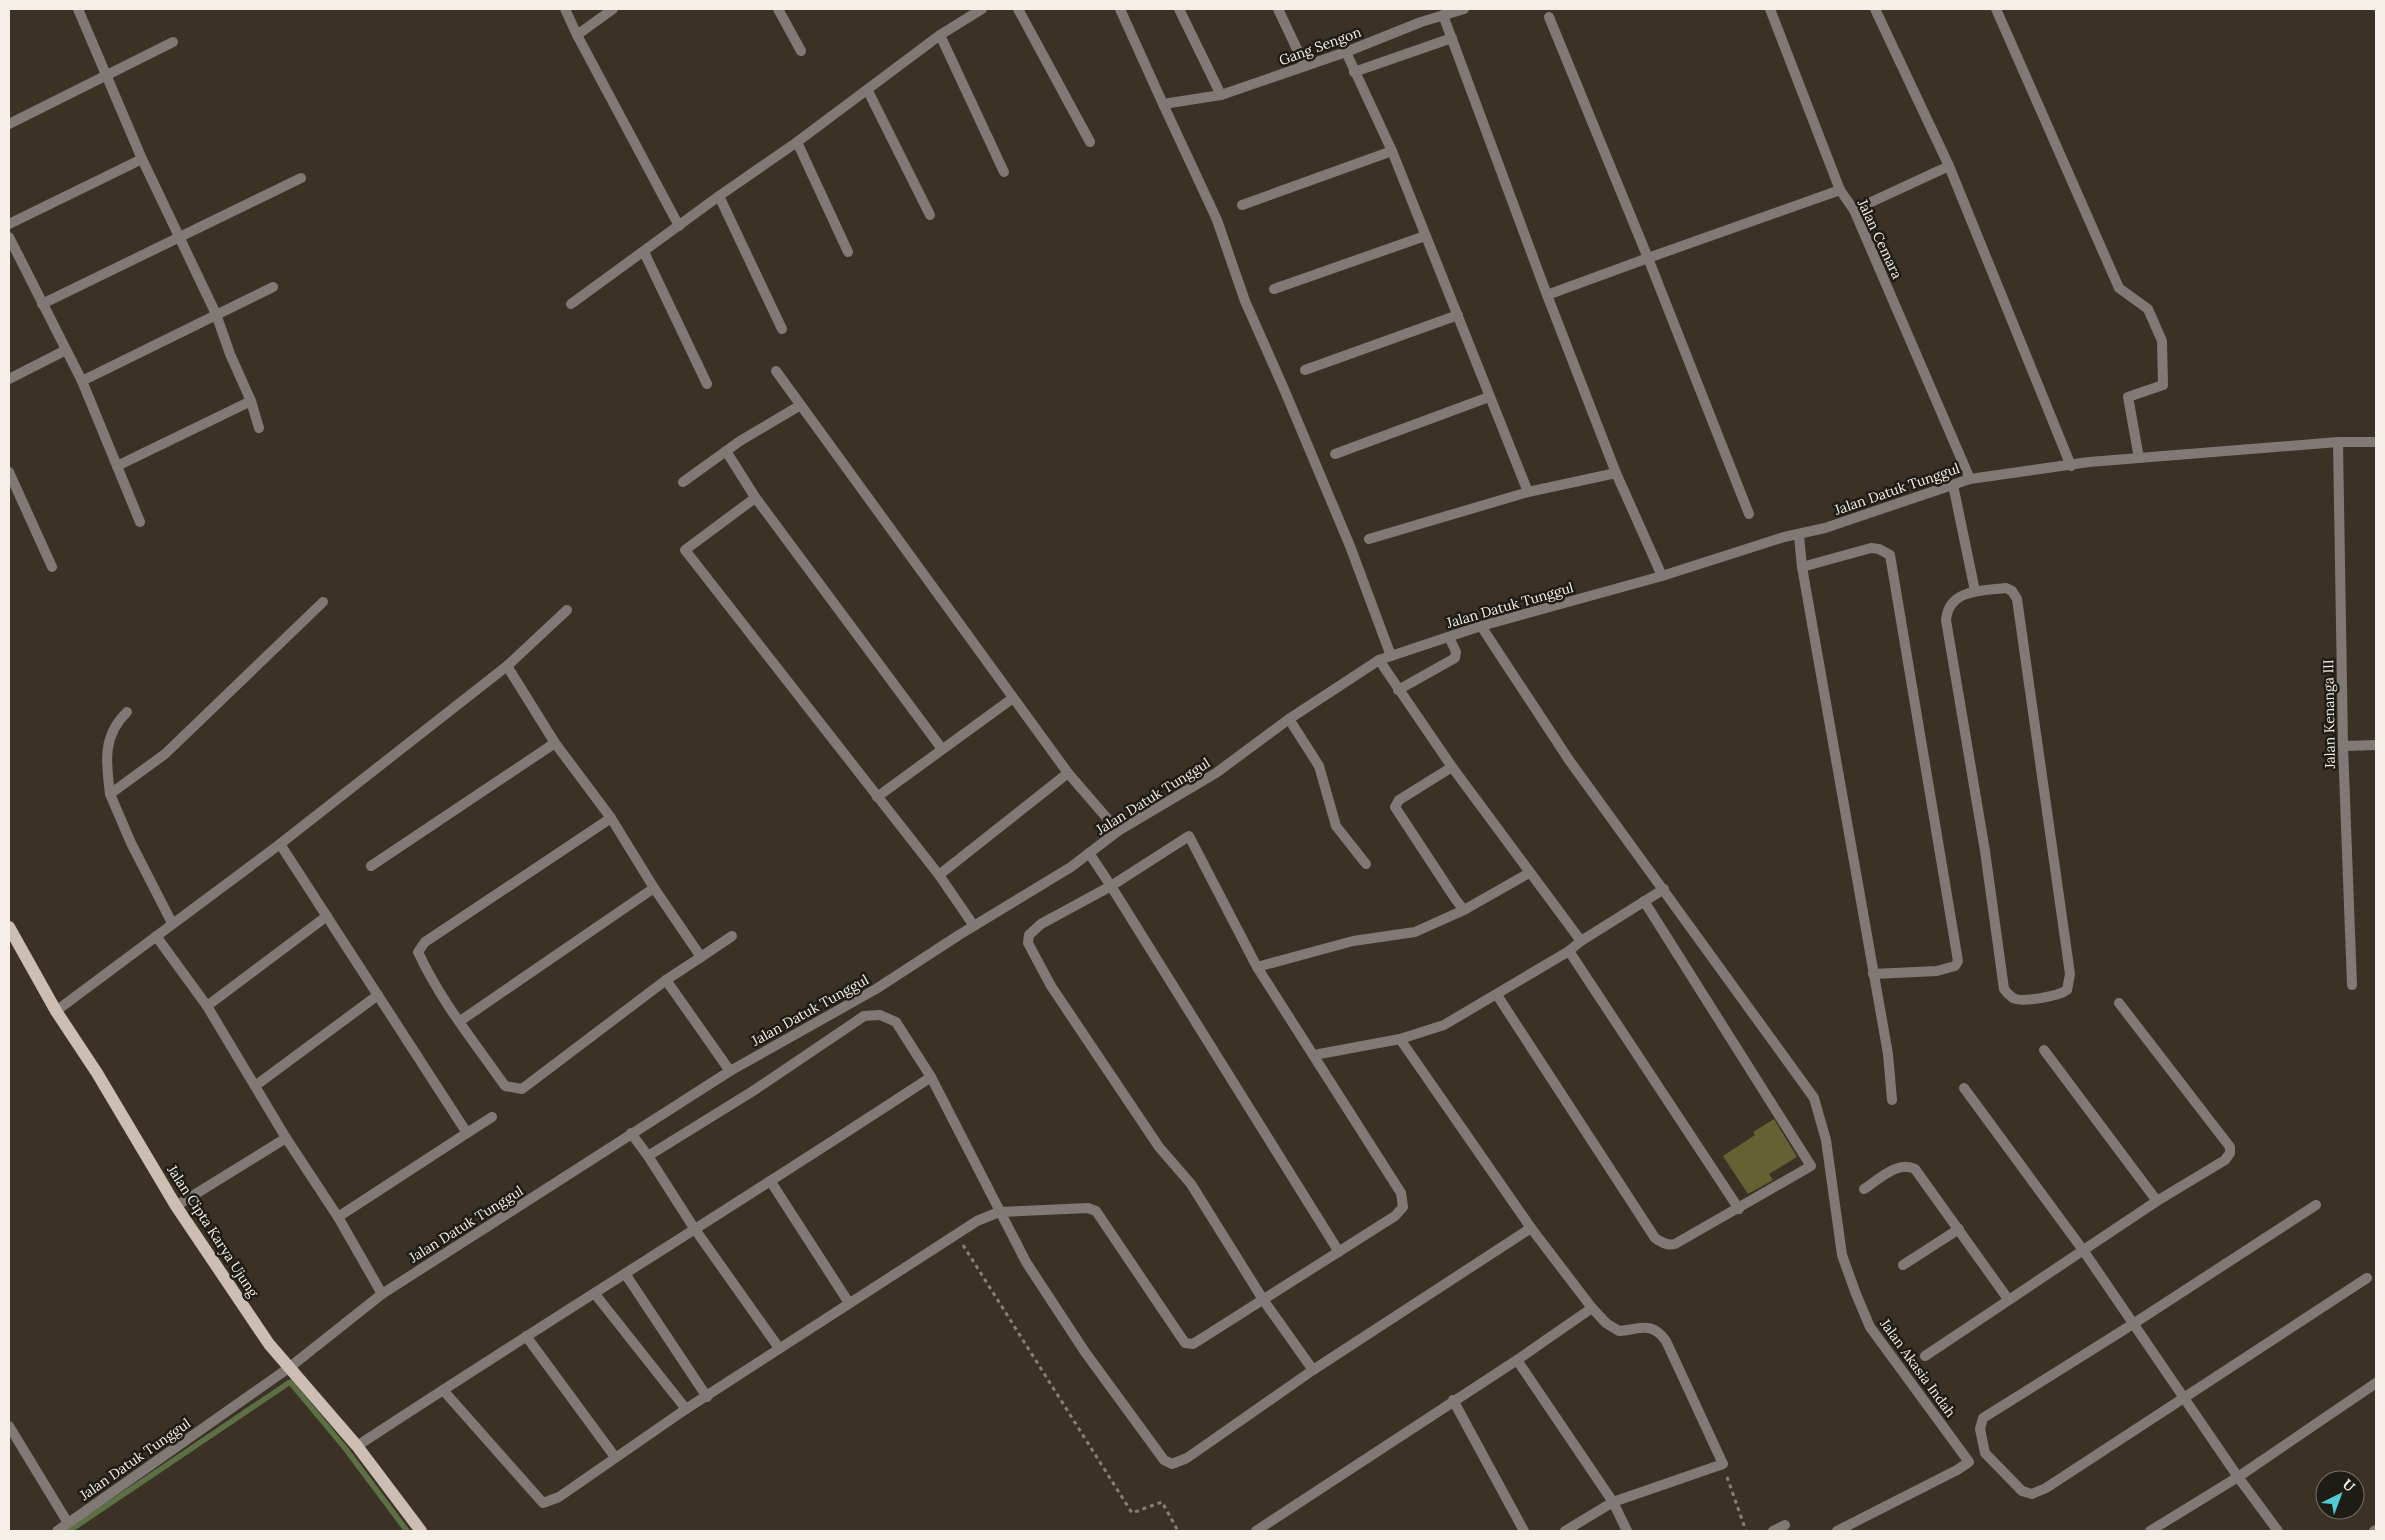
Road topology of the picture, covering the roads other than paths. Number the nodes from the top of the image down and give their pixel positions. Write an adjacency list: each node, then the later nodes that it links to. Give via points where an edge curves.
1 (78, 9): 24 (street)
2 (565, 9): 16 (street)
3 (613, 9): 16 (street)
4 (778, 9): 20 (street)
5 (982, 9): 17 (street)
6 (1018, 9): 30 (street)
7 (1120, 9): 27 (street)
8 (1179, 9): 26 (street)
9 (1278, 9): 22 (street)
10 (1464, 9): 14 (street, Gang Sengon)
11 (1770, 9): 36 (street, Jalan Cemara)
12 (1875, 9): 33 (street)
13 (1996, 9): 71 (street, via 2119,288 2148,309 2162,340 2163,385 2128,398)
14 (1443, 15): 18 (street); 21 (street, Gang Sengon)
15 (1549, 17): 48 (street)
16 (577, 35): 42 (street)
17 (940, 36): 25 (street); 34 (street)
18 (1452, 38): 23 (street); 51 (street)
19 (173, 42): 24 (street)
20 (801, 51)
21 (1346, 52): 22 (street, Gang Sengon); 23 (street)
22 (1305, 66): 26 (street, Gang Sengon)
23 (1354, 72): 31 (street)
24 (106, 76): 28 (street); 32 (street)
25 (868, 91): 29 (street); 40 (street)
26 (1221, 95): 27 (street, Gang Sengon)
27 (1163, 104): 93 (street, via 1217,220 1244,301 1350,546)
28 (9, 124)
29 (797, 142): 37 (street); 47 (street)
30 (1090, 142)
31 (1392, 151): 38 (street); 43 (street)
32 (142, 159): 41 (street); 45 (street)
33 (1949, 166): 39 (street); 73 (street)
34 (1004, 172)
35 (301, 178): 45 (street)
36 (1840, 190): 39 (street, Jalan Cemara); 48 (street)
37 (719, 196): 42 (street); 56 (street)
38 (1242, 205)
39 (1854, 210): 76 (street, Jalan Cemara)
40 (930, 215)
41 (9, 224)
42 (679, 226): 46 (street)
43 (1425, 236): 50 (street); 55 (street)
44 (9, 237): 52 (street)
45 (179, 237): 52 (street); 54 (street)
46 (644, 252): 53 (street); 62 (street)
47 (848, 252)
48 (1648, 258): 51 (street); 81 (street)
49 (273, 287): 54 (street)
50 (1274, 289)
51 (1546, 295): 75 (street)
52 (42, 304): 57 (street)
53 (572, 304)
54 (216, 314): 61 (street); 64 (street)
55 (1458, 315): 58 (street); 63 (street)
56 (782, 329)
57 (66, 350): 60 (street); 61 (street)
58 (1304, 370)
59 (776, 371): 65 (street)
60 (9, 379)
61 (82, 381): 72 (street)
62 (707, 384)
63 (1489, 397): 70 (street); 79 (street)
64 (251, 401): 66 (street); 72 (street)
65 (800, 406): 69 (street); 97 (street)
66 (259, 428)
67 (2338, 442): 68 (street, Jalan Datuk Tunggul); 71 (street, Jalan Datuk Tunggul); 102 (street, Jalan Kenanga III)
68 (2376, 442)
69 (726, 451): 77 (street); 80 (street)
70 (1335, 454)
71 (2139, 458): 73 (street, Jalan Datuk Tunggul)
72 (117, 466): 82 (street)
73 (2071, 466): 76 (street, Jalan Datuk Tunggul)
74 (9, 472): 85 (street)
75 (1616, 473): 79 (street); 87 (street)
76 (1970, 479): 78 (street, Jalan Datuk Tunggul)
77 (682, 482)
78 (1953, 485): 83 (street, Jalan Datuk Tunggul); 88 (street)
79 (1528, 492): 84 (street)
80 (755, 498): 103 (street); 107 (street, via 685,550)
81 (1749, 514)
82 (140, 522)
83 (1799, 536): 86 (street); 87 (street, Jalan Datuk Tunggul, via 1784,537)
84 (1370, 539)
85 (52, 567)
86 (1802, 567): 131 (street); 131 (street, via 1871,548 1879,548 1890,555 1958,961 1955,966 1937,971)
87 (1662, 576): 91 (street, Jalan Datuk Tunggul)
88 (1975, 591): 88 (street, via 2006,588 2017,600 2069,961 2067,990 2060,995 2020,999 2012,998 2004,989 1985,852 1946,620 1947,610 1960,595)
89 (323, 602): 106 (street, via 165,754)
90 (568, 610): 95 (street)
91 (1481, 626): 92 (street, Jalan Datuk Tunggul); 118 (street, Jalan Akasia Indah, via 1570,760)
92 (1449, 637): 93 (street, Jalan Datuk Tunggul); 96 (street, via 1456,652 1455,658)
93 (1391, 656): 94 (street, Jalan Datuk Tunggul)
94 (1379, 660): 96 (street); 99 (street, Jalan Datuk Tunggul)
95 (507, 666): 100 (street); 110 (street)
96 (1398, 690): 104 (street)
97 (1013, 698): 103 (street); 105 (street)
98 (127, 712): 106 (street, via 116,722 106,755)
99 (1289, 719): 109 (street, Jalan Datuk Tunggul, via 1216,773); 112 (street, via 1319,766 1336,826)
100 (555, 743): 108 (street); 113 (street)
101 (2376, 745): 102 (street)
102 (2343, 746): 133 (street, Jalan Kenanga III)
103 (942, 749): 107 (street)
104 (1452, 767): 114 (street); 120 (street, via 1399,800 1395,807)
105 (1068, 772): 109 (street); 115 (street)
106 (110, 794): 122 (street, via 130,843)
107 (878, 796): 115 (street)
108 (611, 818): 117 (street); 139 (street, via 425,942 418,952 425,969)
109 (1118, 831): 111 (street, Jalan Datuk Tunggul)
110 (280, 844): 121 (street); 122 (street)
111 (1089, 853): 116 (street); 123 (street, Jalan Datuk Tunggul)
112 (1366, 864)
113 (371, 866)
114 (1529, 873): 120 (street); 127 (street)
115 (939, 875): 123 (street)
116 (1111, 886): 130 (street, via 1189,836); 165 (street); 172 (street, via 1041,924 1029,935 1028,943 1051,986 1159,1147 1191,1184)
117 (654, 888): 129 (street); 139 (street)
118 (1664, 889): 119 (street); 192 (street, Jalan Akasia Indah, via 1814,1098 1826,1140 1842,1255 1870,1327)
119 (1644, 901): 127 (street); 158 (street, via 1812,1166)
120 (1464, 910): 130 (street, via 1415,932 1353,941)
121 (327, 916): 134 (street); 137 (street)
122 (172, 923): 125 (street)
123 (974, 926): 143 (street, Jalan Datuk Tunggul, via 876,989)
124 (9, 927): 138 (main road, Jalan Cipta Karya Ujung)
125 (156, 936): 137 (street); 138 (street)
126 (732, 936): 129 (street)
127 (1581, 941): 128 (street)
128 (1569, 951): 135 (street); 158 (street)
129 (701, 957): 132 (street)
130 (1257, 967): 142 (street)
131 (1873, 974): 147 (street, via 1888,1054)
132 (666, 980): 139 (street, via 522,1089 505,1086); 143 (street)
133 (2352, 985)
134 (378, 995): 145 (street); 149 (street)
135 (1497, 995): 140 (street, via 1444,1025); 158 (street, via 1654,1238 1675,1244)
136 (2119, 1003): 155 (street, via 2230,1148 2225,1160)
137 (207, 1006): 145 (street)
138 (56, 1011): 157 (main road, Jalan Cipta Karya Ujung)
139 (460, 1021)
140 (1400, 1039): 142 (street); 162 (street)
141 (2044, 1050): 155 (street)
142 (1314, 1055): 165 (street, via 1401,1193 1403,1208)
143 (730, 1071): 150 (street, Jalan Datuk Tunggul)
144 (931, 1077): 152 (street, via 896,1022 880,1014 864,1016 753,1091); 153 (street); 159 (street)
145 (256, 1086): 151 (street)
146 (1964, 1088): 164 (street)
147 (1892, 1100)
148 (492, 1117): 149 (street)
149 (467, 1133): 160 (street)
150 (632, 1133): 152 (street); 169 (street, Jalan Datuk Tunggul)
151 (286, 1138): 157 (street); 160 (street)
152 (648, 1156): 161 (street)
153 (771, 1182): 161 (street); 173 (street)
154 (1864, 1190): 163 (street, via 1896,1168 1910,1166)
155 (2158, 1201): 164 (street)
156 (2316, 1205): 175 (street)
157 (176, 1206): 180 (main road, Jalan Cipta Karya Ujung, via 269,1344)
158 (1739, 1209)
159 (999, 1212): 172 (street, via 1088,1208 1096,1211 1185,1343 1193,1344); 173 (street, via 977,1221); 181 (street, via 1026,1262 1085,1352 1164,1460 1172,1464 1187,1458)
160 (338, 1217): 169 (street)
161 (694, 1228): 167 (street); 177 (street)
162 (1531, 1228): 174 (street); 181 (street)
163 (1959, 1230): 166 (street); 171 (street)
164 (2083, 1250): 171 (street); 175 (street)
165 (1339, 1252): 172 (street)
166 (1903, 1265)
167 (626, 1275): 170 (street); 184 (street)
168 (2367, 1278): 185 (street)
169 (382, 1294): 180 (street, Jalan Datuk Tunggul)
170 (595, 1294): 176 (street); 187 (street)
171 (2008, 1299): 178 (street)
172 (1264, 1301): 181 (street)
173 (849, 1303): 177 (street)
174 (1592, 1308): 179 (street); 194 (street, via 1619,1331 1649,1327 1659,1331 1723,1464)
175 (2133, 1324): 185 (street); 190 (street, via 1983,1418 1980,1429)
176 (526, 1336): 183 (street); 191 (street)
177 (779, 1348): 184 (street)
178 (1925, 1356)
179 (1517, 1360): 186 (street); 194 (street)
180 (290, 1366): 189 (main road, Jalan Cipta Karya Ujung); 195 (street, Jalan Datuk Tunggul)
181 (1313, 1370)
182 (2376, 1383): 193 (street)
183 (443, 1390): 189 (street); 191 (street, via 543,1503 559,1497)
184 (707, 1397): 187 (street)
185 (2185, 1399): 190 (street, via 2032,1494 2022,1492); 193 (street)
186 (1453, 1400): 199 (street); 200 (street)
187 (686, 1410): 191 (street)
188 (9, 1426): 195 (street)
189 (357, 1446): 198 (main road, Jalan Cipta Karya Ujung)
190 (1985, 1453): 192 (street)
191 (615, 1457)
192 (1969, 1462): 204 (street)
193 (2238, 1477): 205 (street); 206 (street)
194 (1613, 1502): 201 (street); 202 (street)
195 (68, 1523): 197 (street, Jalan Datuk Tunggul)
196 (1785, 1525): 203 (street)
197 (57, 1531)
198 (421, 1531)
199 (1256, 1531)
200 (1524, 1531)
201 (1565, 1531)
202 (1627, 1531)
203 (1773, 1531)
204 (1837, 1531)
205 (2150, 1531)
206 (2278, 1531)

